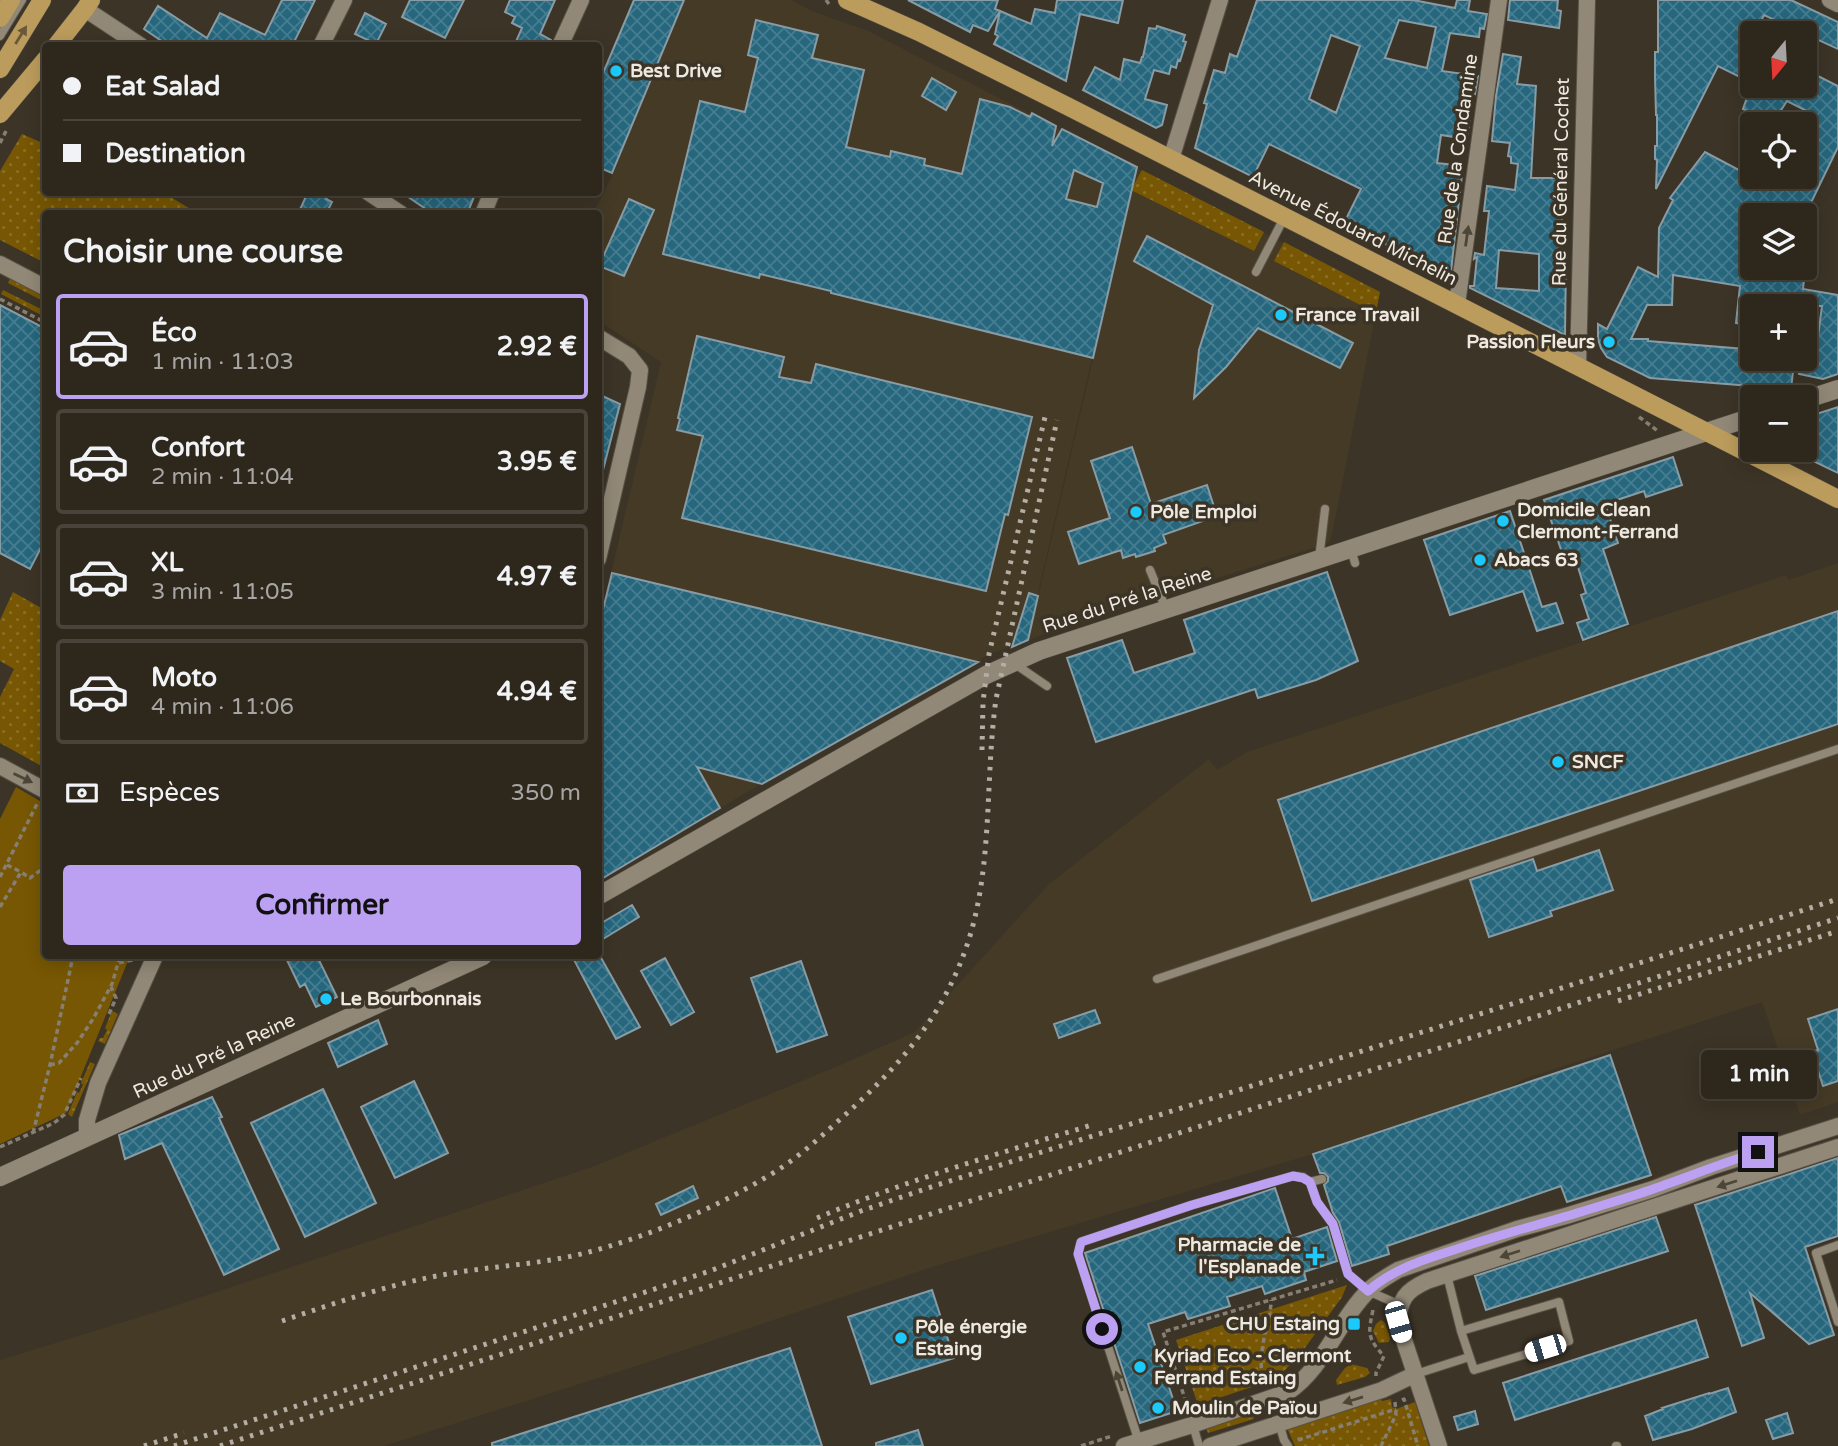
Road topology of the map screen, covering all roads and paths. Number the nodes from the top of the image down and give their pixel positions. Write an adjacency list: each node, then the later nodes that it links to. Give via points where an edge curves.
1 (11, 0): 14 (main road)
2 (22, 0): 15 (lane)
3 (42, 0): 21 (main road, one-way to 3)
4 (344, 0): 18 (street)
5 (581, 0): 19 (street)
6 (847, 0): 13 (main road, Avenue Édouard Michelin)
7 (1220, 0): 23 (street)
8 (1499, 0): 31 (street, Rue de la Condamine, one-way to 8)
9 (1587, 0): 34 (street, Rue du Général Cochet)
10 (1830, 0): 11 (street)
11 (1838, 4)
12 (88, 5): 16 (main road); 17 (street)
13 (877, 6): 23 (main road, Avenue Édouard Michelin, via 919,32)
14 (0, 18)
15 (0, 36)
16 (59, 42)
17 (136, 42)
18 (323, 42)
19 (562, 42)
20 (42, 64): 22 (main road)
21 (0, 69)
22 (0, 114)
23 (1171, 159): 26 (main road, Avenue Édouard Michelin)
24 (374, 196): 25 (street)
25 (395, 210)
26 (1285, 216): 28 (lane); 31 (main road, Avenue Édouard Michelin)
27 (0, 264): 29 (street)
28 (1256, 272)
29 (42, 286)
30 (0, 299): 32 (path)
31 (1457, 304): 34 (main road, Avenue Édouard Michelin)
32 (42, 321)
33 (602, 339): 41 (street, via 629,356 640,370)
34 (1578, 365): 38 (main road, Avenue Édouard Michelin)
35 (1838, 389): 36 (main road)
36 (1817, 396)
37 (1740, 421): 38 (main road, Rue du Pré la Reine)
38 (1707, 432): 39 (main road, Avenue Édouard Michelin); 42 (main road, Rue du Pré la Reine, via 1353,556)
39 (1838, 499)
40 (1325, 509): 42 (lane)
41 (602, 542)
42 (1319, 559): 44 (main road, Rue du Pré la Reine)
43 (1150, 570): 44 (lane)
44 (1166, 609): 45 (main road, Rue du Pré la Reine)
45 (1013, 663): 46 (lane); 55 (main road, Rue du Pré la Reine)
46 (1047, 686)
47 (1838, 749): 63 (lane)
48 (0, 766): 49 (street, one-way to 49)
49 (42, 793)
50 (42, 796): 51 (path)
51 (7, 864): 53 (path); 54 (path)
52 (42, 869): 53 (path, via 30,878)
53 (21, 872): 56 (path)
54 (0, 877)
55 (602, 894)
56 (0, 907)
57 (73, 959): 66 (path)
58 (120, 959): 62 (path)
59 (132, 959): 62 (path)
60 (154, 959): 70 (street, via 98,1083 87,1120)
61 (476, 959): 70 (main road, Rue du Pré la Reine)
62 (119, 963): 64 (path)
63 (1157, 979)
64 (111, 986): 65 (path, via 116,998); 66 (path, via 77,1043 60,1063)
65 (105, 1024)
66 (50, 1065): 69 (path)
67 (84, 1071): 69 (path, via 64,1115)
68 (1838, 1126): 79 (street, via 1421,1261 1380,1281)
69 (33, 1133): 71 (path)
70 (87, 1138): 73 (main road, Rue du Pré la Reine)
71 (0, 1147)
72 (1838, 1147): 78 (street, one-way to 78)
73 (0, 1177)
74 (1322, 1179): 75 (lane)
75 (1307, 1180): 77 (lane, via 1333,1224); 92 (lane, one-way to 75, via 1078,1254 1081,1242 1293,1176)
76 (1838, 1245): 82 (lane, via 1816,1253)
77 (1348, 1274): 79 (lane); 80 (path)
78 (1447, 1275): 81 (street, via 1415,1286); 83 (lane)
79 (1365, 1296): 81 (lane); 87 (path, via 1373,1309 1371,1340 1384,1356 1376,1373); 90 (street, via 1299,1385)
80 (1271, 1300): 86 (path, via 1261,1370 1263,1387); 90 (path, via 1163,1332)
81 (1400, 1305): 85 (street, via 1398,1322)
82 (1838, 1322)
83 (1461, 1331): 84 (lane); 84 (lane, via 1559,1302 1569,1341 1474,1370)
84 (1469, 1357): 85 (lane)
85 (1416, 1374): 87 (street); 99 (street)
86 (1271, 1383)
87 (1382, 1390): 89 (path, via 1385,1397 1393,1395); 91 (street, one-way to 91)
88 (1404, 1399): 98 (path)
89 (1396, 1409): 93 (path); 97 (path)
90 (1191, 1418): 92 (street); 95 (lane)
91 (1279, 1423): 93 (lane); 96 (street)
92 (1134, 1441): 94 (path)
93 (1286, 1443)
94 (1081, 1446)
95 (1199, 1446)
96 (1210, 1446)
97 (1381, 1446)
98 (1418, 1446)
99 (1439, 1446)

